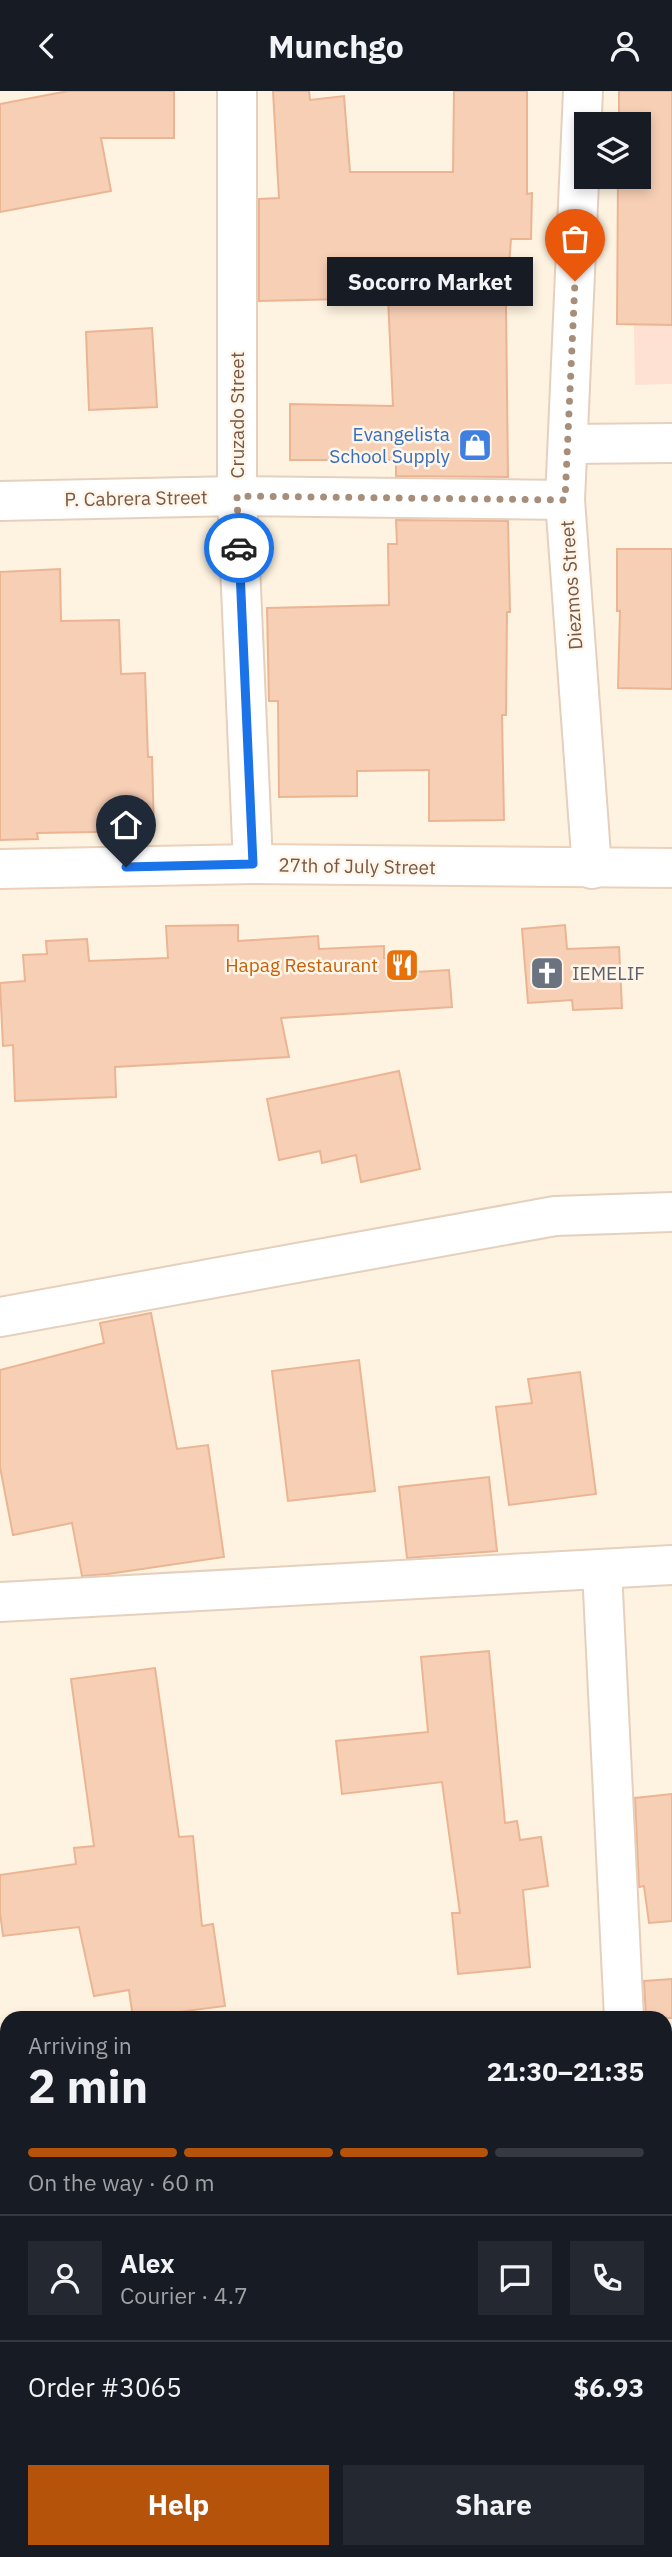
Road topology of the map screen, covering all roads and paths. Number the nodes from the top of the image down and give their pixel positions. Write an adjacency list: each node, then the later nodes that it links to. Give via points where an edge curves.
1 (237, 91): 5 (street, Cruzado Street)
2 (583, 91): 4 (street, Diezmos Street)
3 (672, 443): 4 (street)
4 (568, 444): 6 (street, Diezmos Street)
5 (237, 496): 6 (street, P. Cabrera Street); 7 (street, P. Cabrera Street); 8 (street, Cruzado Street)
6 (565, 500): 11 (street, Diezmos Street)
7 (0, 501)
8 (253, 864): 10 (street, 27th of July Street); 11 (street, 27th of July Street)
9 (672, 868): 11 (street, 27th of July Street)
10 (0, 869)
11 (592, 869)
12 (672, 1212): 13 (street, via 555,1216)
13 (0, 1317)
14 (672, 1565): 15 (street)
15 (602, 1570): 16 (street); 17 (street)
16 (0, 1602)
17 (624, 2011)

